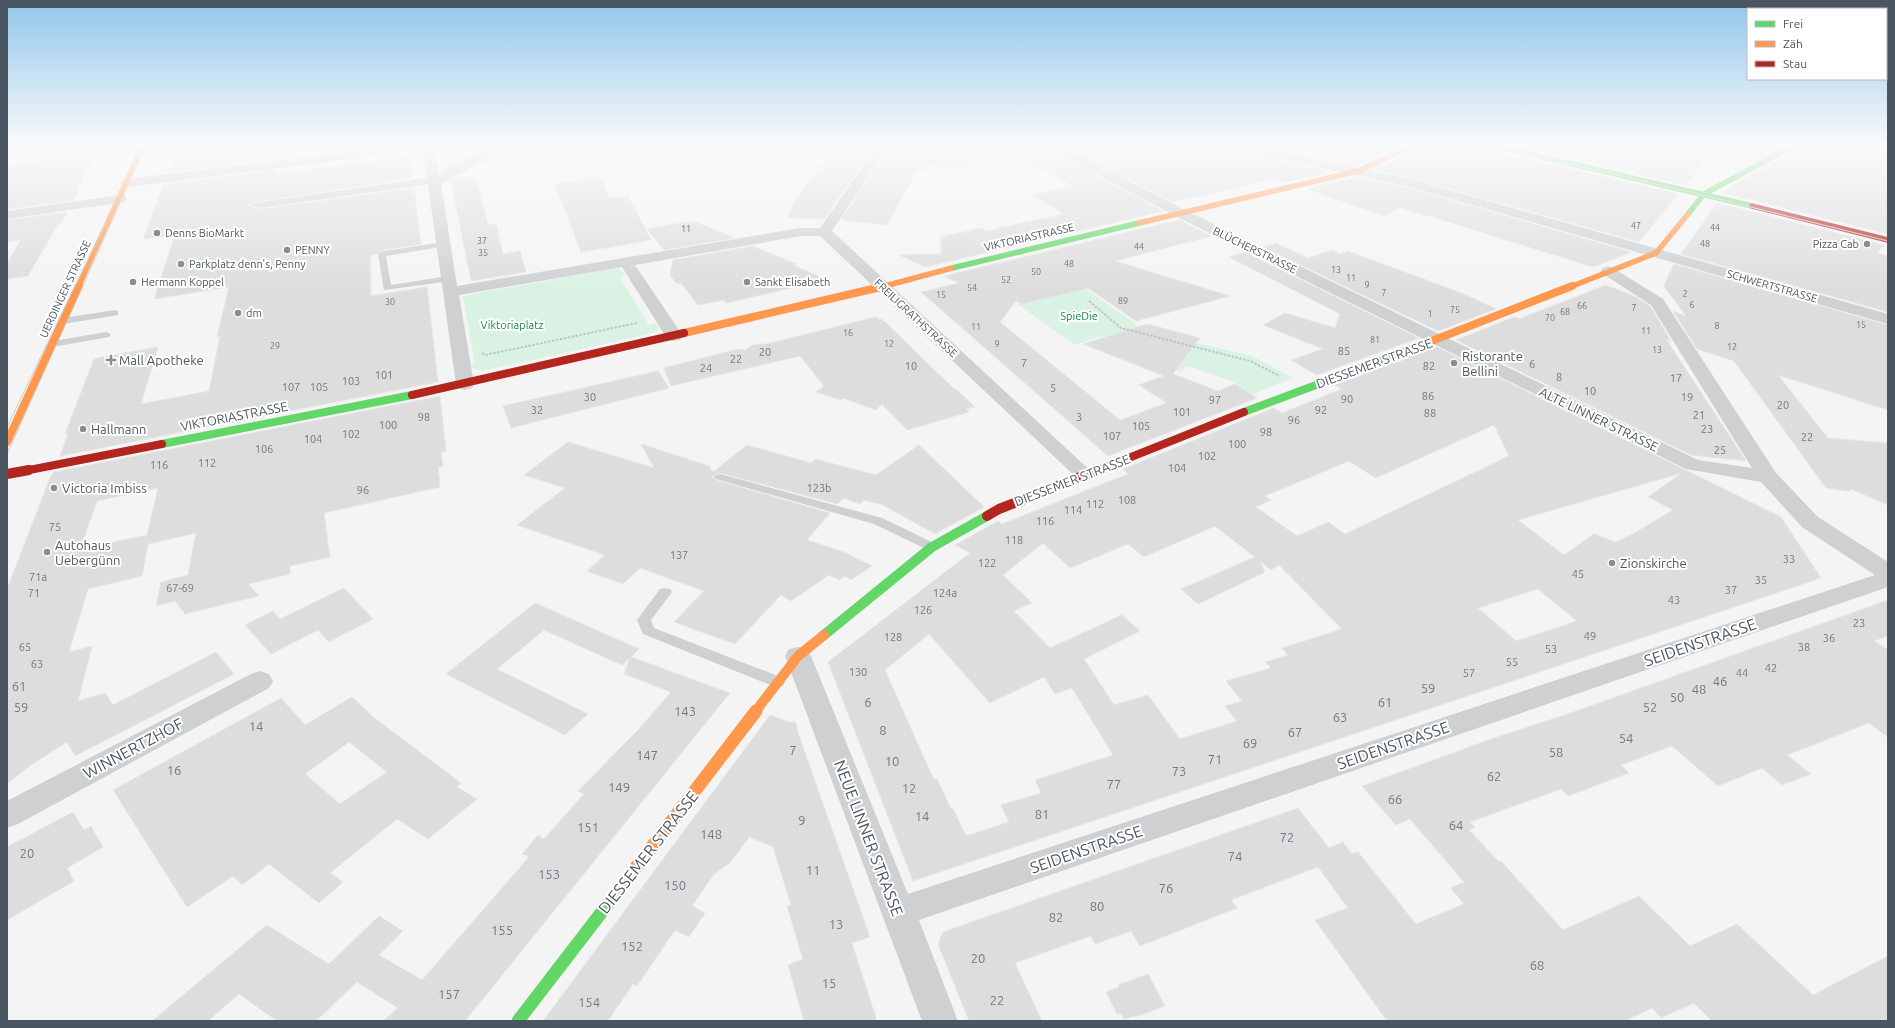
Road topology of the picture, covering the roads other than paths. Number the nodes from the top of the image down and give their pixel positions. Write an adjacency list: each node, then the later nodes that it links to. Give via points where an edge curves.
1 (122, 194): 10 (street, UERDINGER STRASSE)
2 (330, 194): 3 (lane, via 256,204 259,206)
3 (340, 194)
4 (436, 194): 15 (street)
5 (850, 194): 13 (street)
6 (1144, 194): 11 (street, BLÜCHERSTRASSE)
7 (1264, 194): 11 (street, VIKTORIASTRASSE)
8 (1448, 194): 16 (street, SCHWERTSTRASSE)
9 (1704, 194): 14 (street); 16 (street, DIESSEMER STRASSE)
10 (120, 199): 12 (street); 23 (street, UERDINGER STRASSE)
11 (1182, 214): 20 (street, VIKTORIASTRASSE, via 918,275); 26 (street, BLÜCHERSTRASSE)
12 (7, 215)
13 (824, 232): 17 (street, via 801,232); 20 (street, FREILIGRATHSTRASSE)
14 (1888, 240)
15 (443, 244): 19 (street); 19 (lane, via 382,254 384,268 387,288)
16 (1656, 253): 18 (street, DIESSEMER STRASSE); 22 (street, SCHWERTSTRASSE)
17 (626, 262): 19 (street); 25 (street)
18 (1608, 272): 26 (street, DIESSEMER STRASSE); 32 (street, via 1657,302)
19 (449, 285): 28 (street)
20 (881, 286): 25 (street); 31 (street, FREILIGRATHSTRASSE)
21 (115, 313): 23 (lane)
22 (1888, 320)
23 (63, 321): 27 (street, UERDINGER STRASSE)
24 (106, 335): 27 (lane)
25 (674, 336): 28 (street)
26 (1436, 340): 31 (street, DIESSEMER STRASSE, via 1304,388); 32 (street, ALTE LINNER STRASSE, via 1692,464)
27 (53, 344): 29 (street, UERDINGER STRASSE)
28 (465, 384): 30 (street, VIKTORIASTRASSE)
29 (7, 442)
30 (7, 474)
31 (1085, 475): 34 (street, DIESSEMER STRASSE, via 999,509)
32 (1768, 477): 35 (street, via 1810,522)
33 (720, 478): 34 (lane, via 878,521)
34 (932, 547): 38 (street, DIESSEMER STRASSE)
35 (1888, 573)
36 (1888, 579): 42 (street, SEIDENSTRASSE)
37 (665, 592): 40 (lane, via 644,620 648,631)
38 (798, 656): 40 (street, DIESSEMER STRASSE); 42 (street, NEUE LINNER STRASSE)
39 (260, 681): 41 (street, WINNERTZHOF)
40 (778, 682): 43 (street, DIESSEMER STRASSE)
41 (7, 815)
42 (899, 912): 44 (street, NEUE LINNER STRASSE)
43 (518, 1021)
44 (940, 1021)

